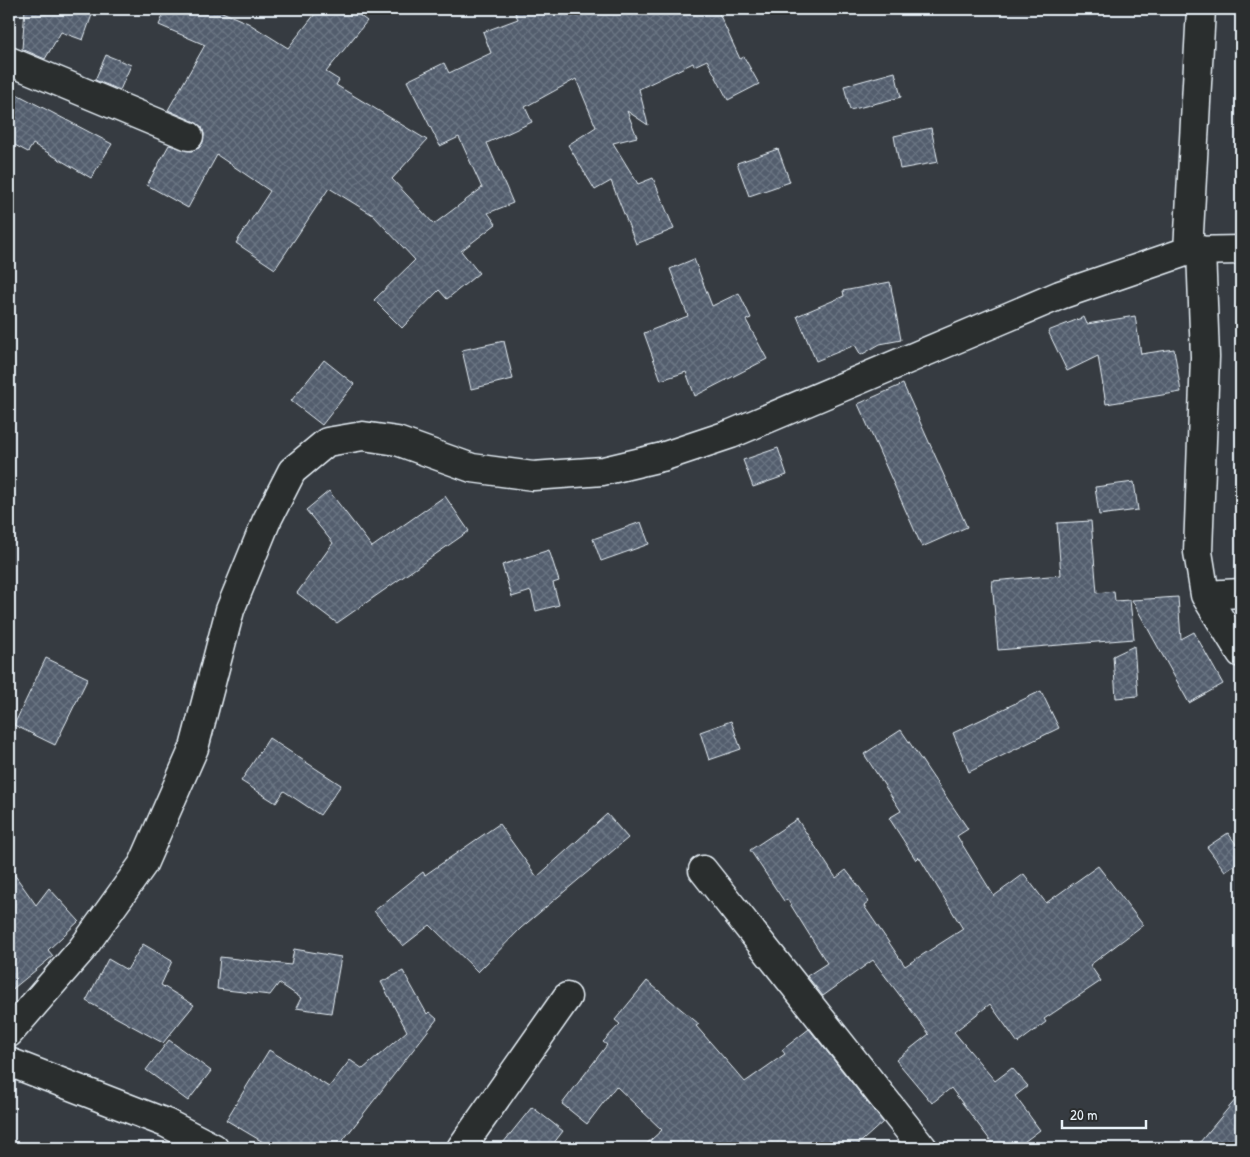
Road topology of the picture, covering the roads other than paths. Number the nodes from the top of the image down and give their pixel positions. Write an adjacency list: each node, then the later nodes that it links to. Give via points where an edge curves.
1 (1201, 9): 4 (street)
2 (9, 61): 3 (street)
3 (189, 136)
4 (1194, 250): 5 (street); 7 (street, via 1205,357 1198,552); 11 (street, via 1060,295 732,434 662,457 603,471 533,476 472,468 397,441 363,436 326,442 292,471 266,522 230,610 194,748 143,864 82,949)
5 (1241, 250)
6 (1241, 593): 7 (street)
7 (1205, 595): 8 (street)
8 (1241, 653)
9 (702, 870): 15 (street)
10 (567, 996): 14 (street)
11 (9, 1033)
12 (9, 1062): 13 (street, via 166,1123)
13 (214, 1148)
14 (460, 1148)
15 (923, 1148)

